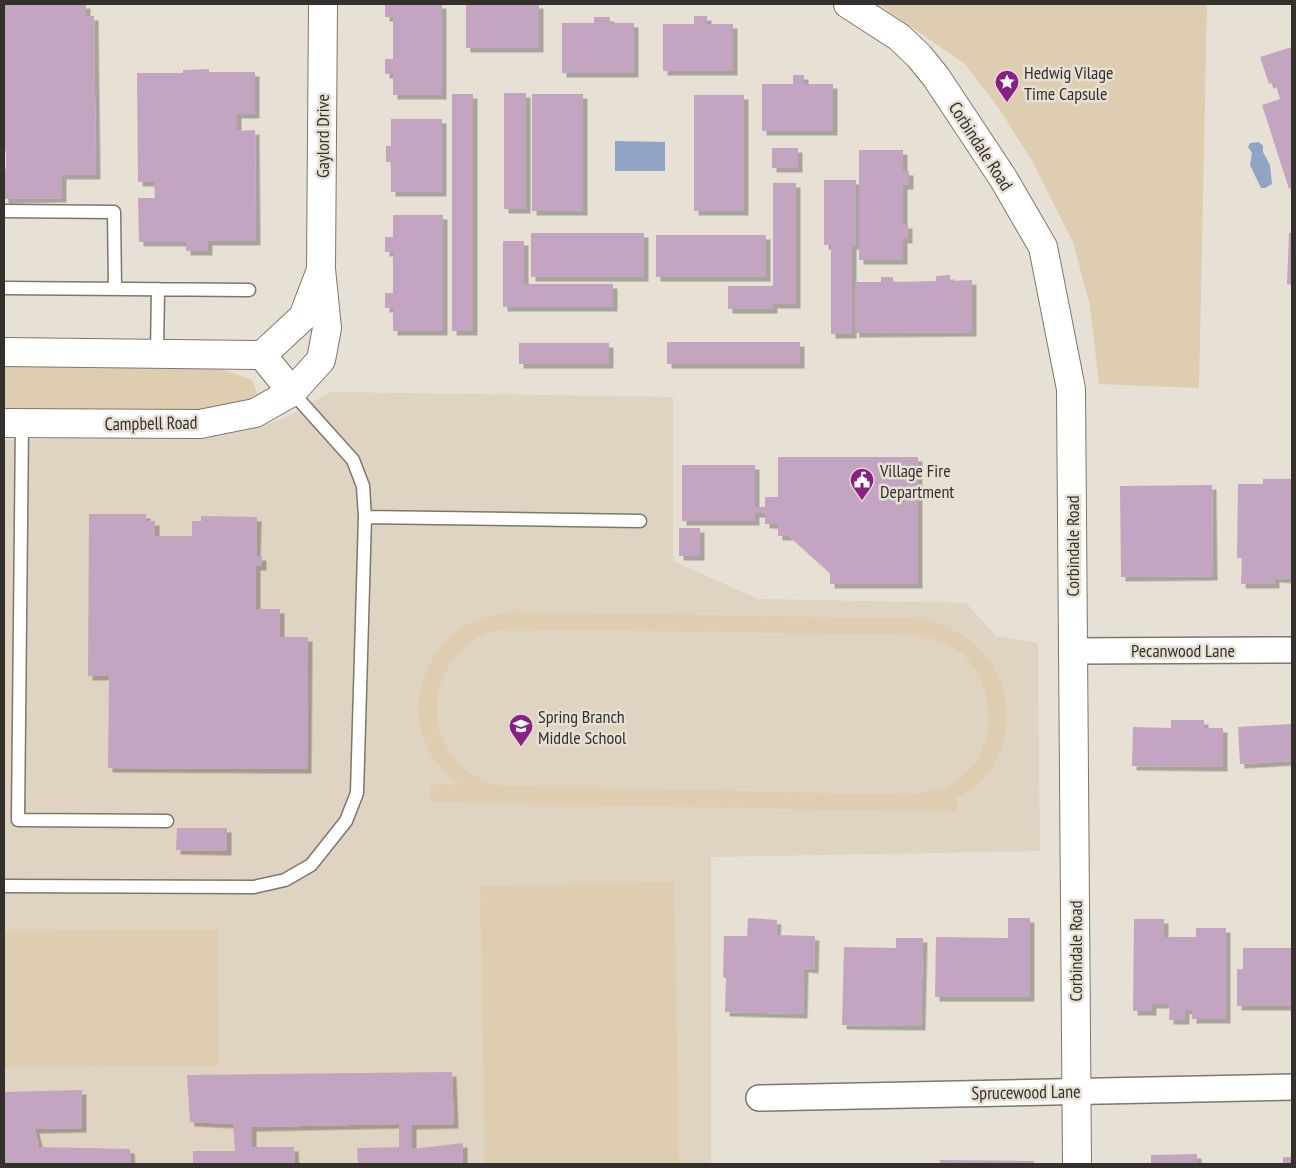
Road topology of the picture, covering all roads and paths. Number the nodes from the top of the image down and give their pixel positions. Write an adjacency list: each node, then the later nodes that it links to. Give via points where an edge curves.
1 (323, 4): 4 (street, Gaylord Drive)
2 (848, 4): 17 (street, Corbindale Road, via 899,37 936,76 1003,178 1043,248 1071,389)
3 (4, 211): 6 (lane, via 114,212)
4 (321, 269): 11 (street, Gaylord Drive, via 303,317); 12 (street, Gaylord Drive, via 327,328 321,360)
5 (4, 288): 6 (lane)
6 (115, 289): 7 (lane)
7 (158, 289): 8 (lane); 10 (lane)
8 (249, 290)
9 (4, 352): 10 (street)
10 (157, 354): 11 (street)
11 (262, 355): 12 (street)
12 (292, 392): 13 (street, Campbell Road, via 255,413 200,424); 14 (lane, via 354,460 363,486)
13 (13, 423): 18 (lane, via 18,820)
14 (365, 518): 15 (lane); 19 (lane, via 357,793 346,821 311,865 285,880 254,887)
15 (640, 521)
16 (1292, 650): 17 (street, Pecanwood Lane)
17 (1073, 651): 21 (street, Corbindale Road)
18 (167, 820)
19 (4, 886)
20 (1292, 1088): 21 (street, Sprucewood Lane)
21 (1075, 1091): 22 (street, Sprucewood Lane); 23 (street, Corbindale Road)
22 (759, 1098)
23 (1076, 1164)

